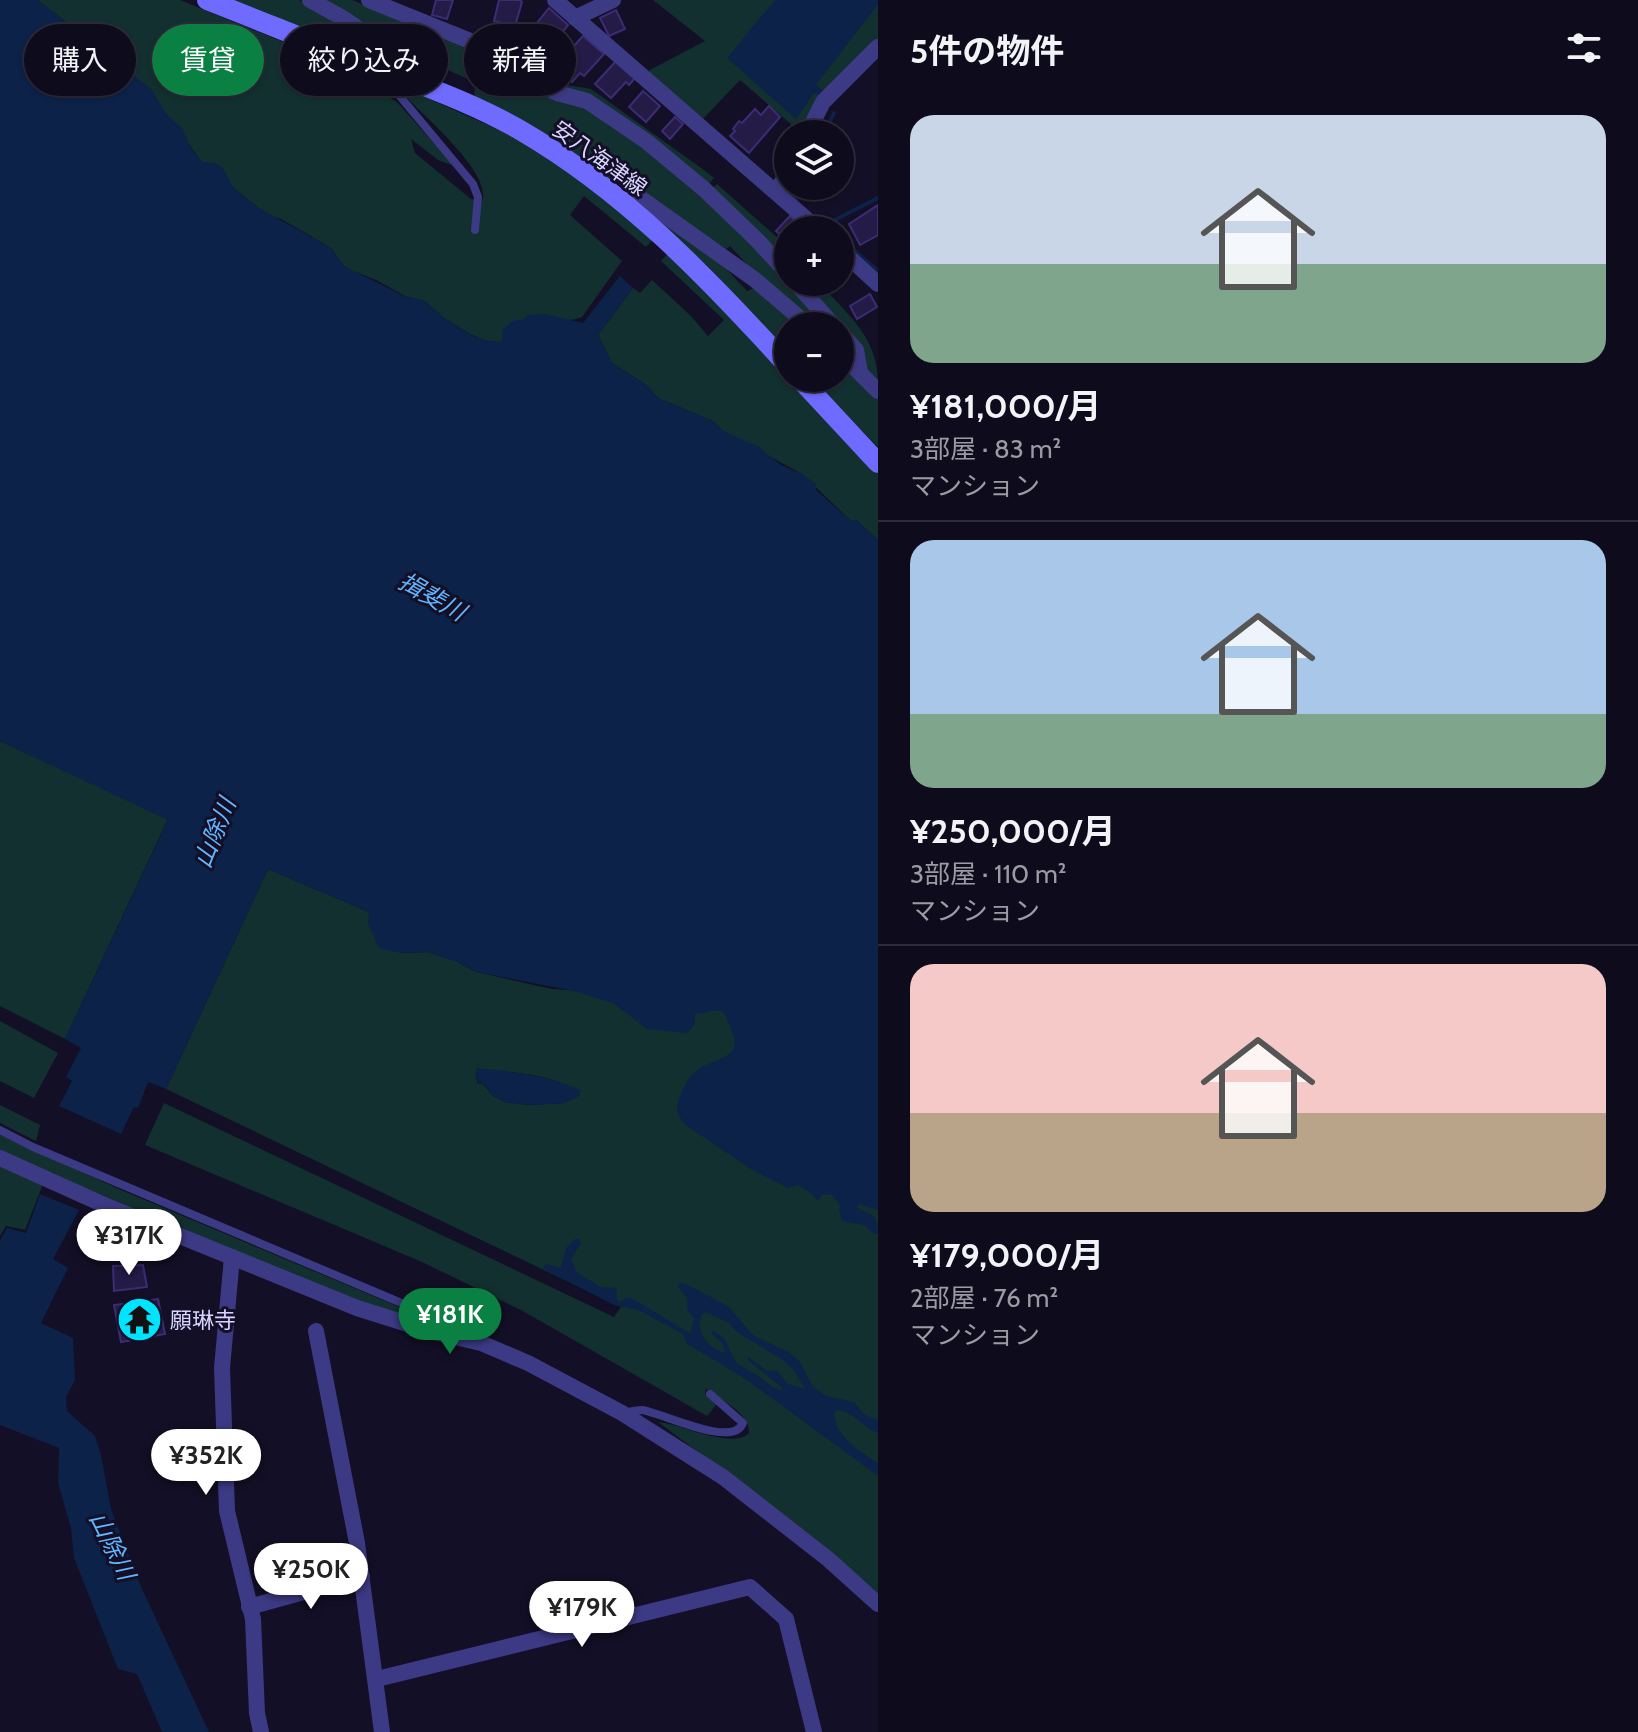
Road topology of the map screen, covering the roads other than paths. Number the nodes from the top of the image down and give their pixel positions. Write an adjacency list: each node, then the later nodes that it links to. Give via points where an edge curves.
1 (207, 0): 8 (main road, 安八海津線)
2 (310, 0): 7 (street)
3 (369, 0): 19 (street, via 490,49 513,71 587,101 704,189)
4 (555, 0): 6 (street)
5 (613, 0): 6 (street)
6 (575, 18): 14 (street)
7 (351, 24)
8 (280, 29)
9 (878, 47): 10 (street)
10 (871, 58): 13 (street, via 823,102)
11 (400, 96): 18 (lane, via 473,184 478,197)
12 (448, 96): 15 (main road, 安八海津線, via 518,129)
13 (814, 120)
14 (774, 188)
15 (621, 199): 23 (street, via 639,197); 26 (main road, 安八海津線, via 698,269)
16 (787, 200): 17 (street)
17 (804, 216)
18 (475, 230)
19 (774, 259)
20 (854, 262): 21 (street)
21 (878, 284)
22 (807, 296): 24 (street)
23 (793, 312)
24 (822, 312)
25 (854, 348): 28 (street)
26 (774, 351)
27 (854, 366): 28 (street)
28 (860, 372): 29 (street)
29 (878, 391)
30 (812, 392): 31 (main road)
31 (878, 463)
32 (0, 1130): 36 (lane, via 418,1310)
33 (0, 1158): 34 (street)
34 (232, 1257): 36 (street, via 357,1308); 41 (street, via 222,1368 227,1511)
35 (316, 1331): 39 (street)
36 (481, 1343): 38 (street)
37 (710, 1394): 38 (lane, via 738,1417 742,1428 716,1432 640,1410)
38 (622, 1413): 40 (street, via 723,1477)
39 (362, 1576): 41 (street); 42 (street)
40 (878, 1604)
41 (249, 1607): 43 (street)
42 (377, 1679): 44 (street); 45 (street, via 750,1587 786,1619)
43 (261, 1732)
44 (382, 1732)
45 (814, 1732)

